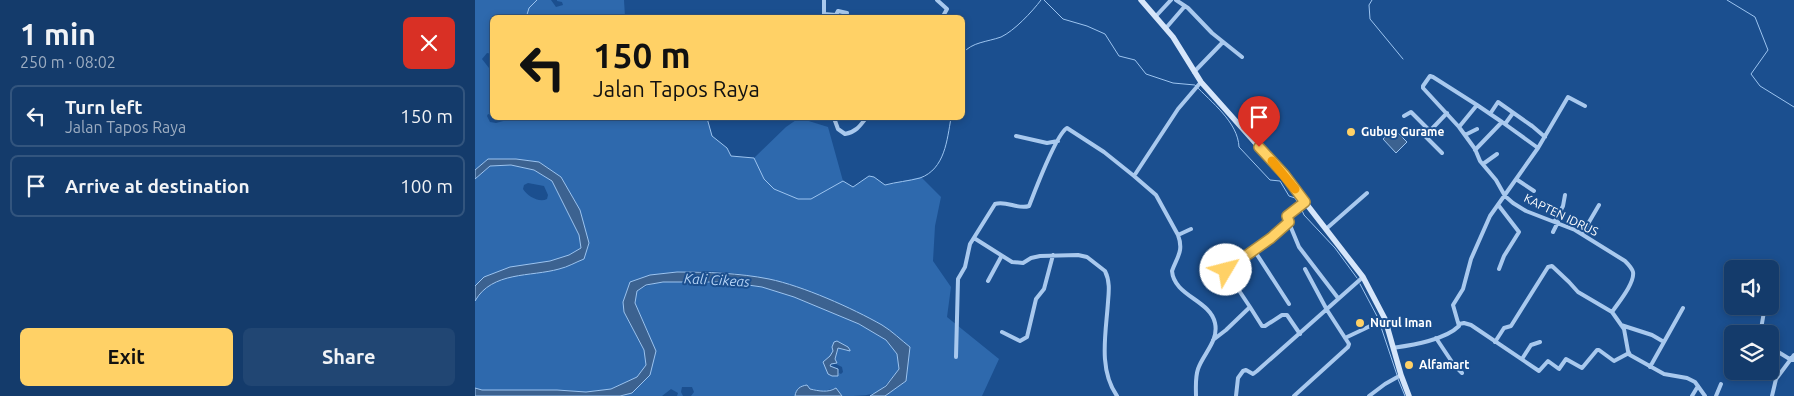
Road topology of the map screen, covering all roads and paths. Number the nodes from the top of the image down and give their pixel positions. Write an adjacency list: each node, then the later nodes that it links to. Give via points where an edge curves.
1 (824, 0): 8 (street)
2 (937, 0): 10 (street, via 947,9)
3 (1141, 0): 11 (main road)
4 (1171, 0): 11 (street)
5 (1176, 0): 6 (street)
6 (1185, 6): 12 (street); 13 (street)
7 (847, 12): 9 (street, via 838,11)
8 (824, 15)
9 (836, 15)
10 (944, 15)
11 (1156, 16): 12 (main road)
12 (1166, 28): 15 (main road)
13 (1223, 42): 14 (street); 15 (street)
14 (1242, 57)
15 (1194, 72): 16 (main road)
16 (1199, 84): 38 (street, via 1178,109); 44 (main road, via 1284,174)
17 (1477, 105): 19 (street, via 1430,76 1423,87); 20 (street); 26 (street)
18 (1585, 106): 31 (street, via 1568,97)
19 (1447, 113): 26 (street); 28 (street)
20 (1490, 114): 24 (street); 25 (street, via 1498,102)
21 (1404, 116): 28 (street, via 1411,112)
22 (835, 120): 23 (street, via 838,129 845,134 858,129)
23 (865, 120)
24 (1504, 123): 25 (street, via 1513,113); 33 (street); 34 (street)
25 (1532, 126): 31 (street)
26 (1459, 127): 29 (street)
27 (1477, 129): 29 (street)
28 (1429, 130): 35 (street, via 1425,136)
29 (1465, 135): 34 (street)
30 (1016, 136): 32 (street, via 1047,143)
31 (1545, 137): 33 (street)
32 (1057, 141): 38 (street, via 1064,128 1068,128); 54 (street, via 1029,206 996,204)
33 (1538, 148): 39 (street)
34 (1475, 150): 37 (street)
35 (1442, 154)
36 (1497, 154): 37 (street)
37 (1483, 164): 43 (street)
38 (1135, 176): 53 (street, via 1156,195)
39 (1516, 179): 40 (street); 43 (street)
40 (1534, 191)
41 (1367, 193): 49 (street)
42 (1565, 195): 48 (street)
43 (1505, 196): 46 (street); 48 (street, KAPTEN IDRUS, via 1526,211)
44 (1304, 204): 47 (street, via 1287,217); 49 (main road)
45 (1599, 205): 52 (street)
46 (1499, 206): 59 (street, via 1519,232); 73 (street, via 1490,216 1471,259 1463,289 1453,305)
47 (1289, 222): 55 (street); 66 (street, via 1299,247)
48 (1556, 222): 51 (street); 52 (street, KAPTEN IDRUS)
49 (1326, 229): 62 (main road)
50 (1191, 230): 53 (street)
51 (1553, 232)
52 (1582, 234): 71 (street, KAPTEN IDRUS, via 1633,270 1631,283)
53 (1178, 235): 79 (street, via 1179,257 1173,276 1191,298 1209,311 1215,325)
54 (974, 238): 57 (street); 87 (street, via 959,276)
55 (1254, 250): 61 (street, via 1227,269); 67 (street)
56 (1053, 255): 57 (street, via 1021,263); 75 (street, via 1044,289 1035,299 1027,337 1020,341); 95 (street, via 1087,257 1105,271 1109,287 1105,369)
57 (1001, 257): 63 (street)
58 (1305, 269): 70 (street)
59 (1499, 269)
60 (1250, 272): 64 (street)
61 (1230, 277): 64 (street); 65 (street)
62 (1363, 277): 66 (street); 72 (main road)
63 (988, 281)
64 (1233, 283): 68 (street)
65 (1208, 286)
66 (1338, 298): 70 (street)
67 (1289, 304)
68 (1250, 307): 76 (street, via 1262,326 1287,315); 79 (street)
69 (1683, 308): 82 (street)
70 (1327, 310): 76 (street); 77 (street)
71 (1612, 312): 74 (street); 80 (street, via 1577,292 1555,268 1549,266 1511,326 1504,328)
72 (1385, 319): 77 (street); 83 (main road)
73 (1459, 324): 78 (street, via 1458,328); 80 (street, via 1471,325)
74 (1621, 324): 82 (street); 85 (street)
75 (1002, 332)
76 (1300, 334): 97 (street, via 1253,374 1243,371 1238,378)
77 (1345, 338): 98 (street, via 1348,347)
78 (1436, 338): 83 (street); 91 (street)
79 (1213, 340): 96 (street, via 1197,370)
80 (1495, 342): 88 (street)
81 (1540, 342): 88 (street, via 1531,345)
82 (1664, 342): 90 (street)
83 (1393, 348): 92 (main road)
84 (1779, 352): 89 (street)
85 (1629, 353): 88 (street, via 1614,361 1597,350 1582,368 1566,358 1559,369 1547,361 1539,371); 90 (street)
86 (1794, 355): 89 (street)
87 (956, 357)
88 (1522, 359)
89 (1793, 359): 104 (street, via 1776,379)
90 (1650, 367): 94 (street, via 1664,374 1687,378)
91 (1463, 373)
92 (1399, 376): 99 (street); 100 (main road)
93 (1721, 384): 103 (street)
94 (1698, 386): 101 (street); 102 (street)
95 (1117, 396)
96 (1196, 396)
97 (1236, 396)
98 (1294, 396)
99 (1369, 396)
100 (1409, 396)
101 (1692, 396)
102 (1705, 396)
103 (1716, 396)
104 (1772, 396)

